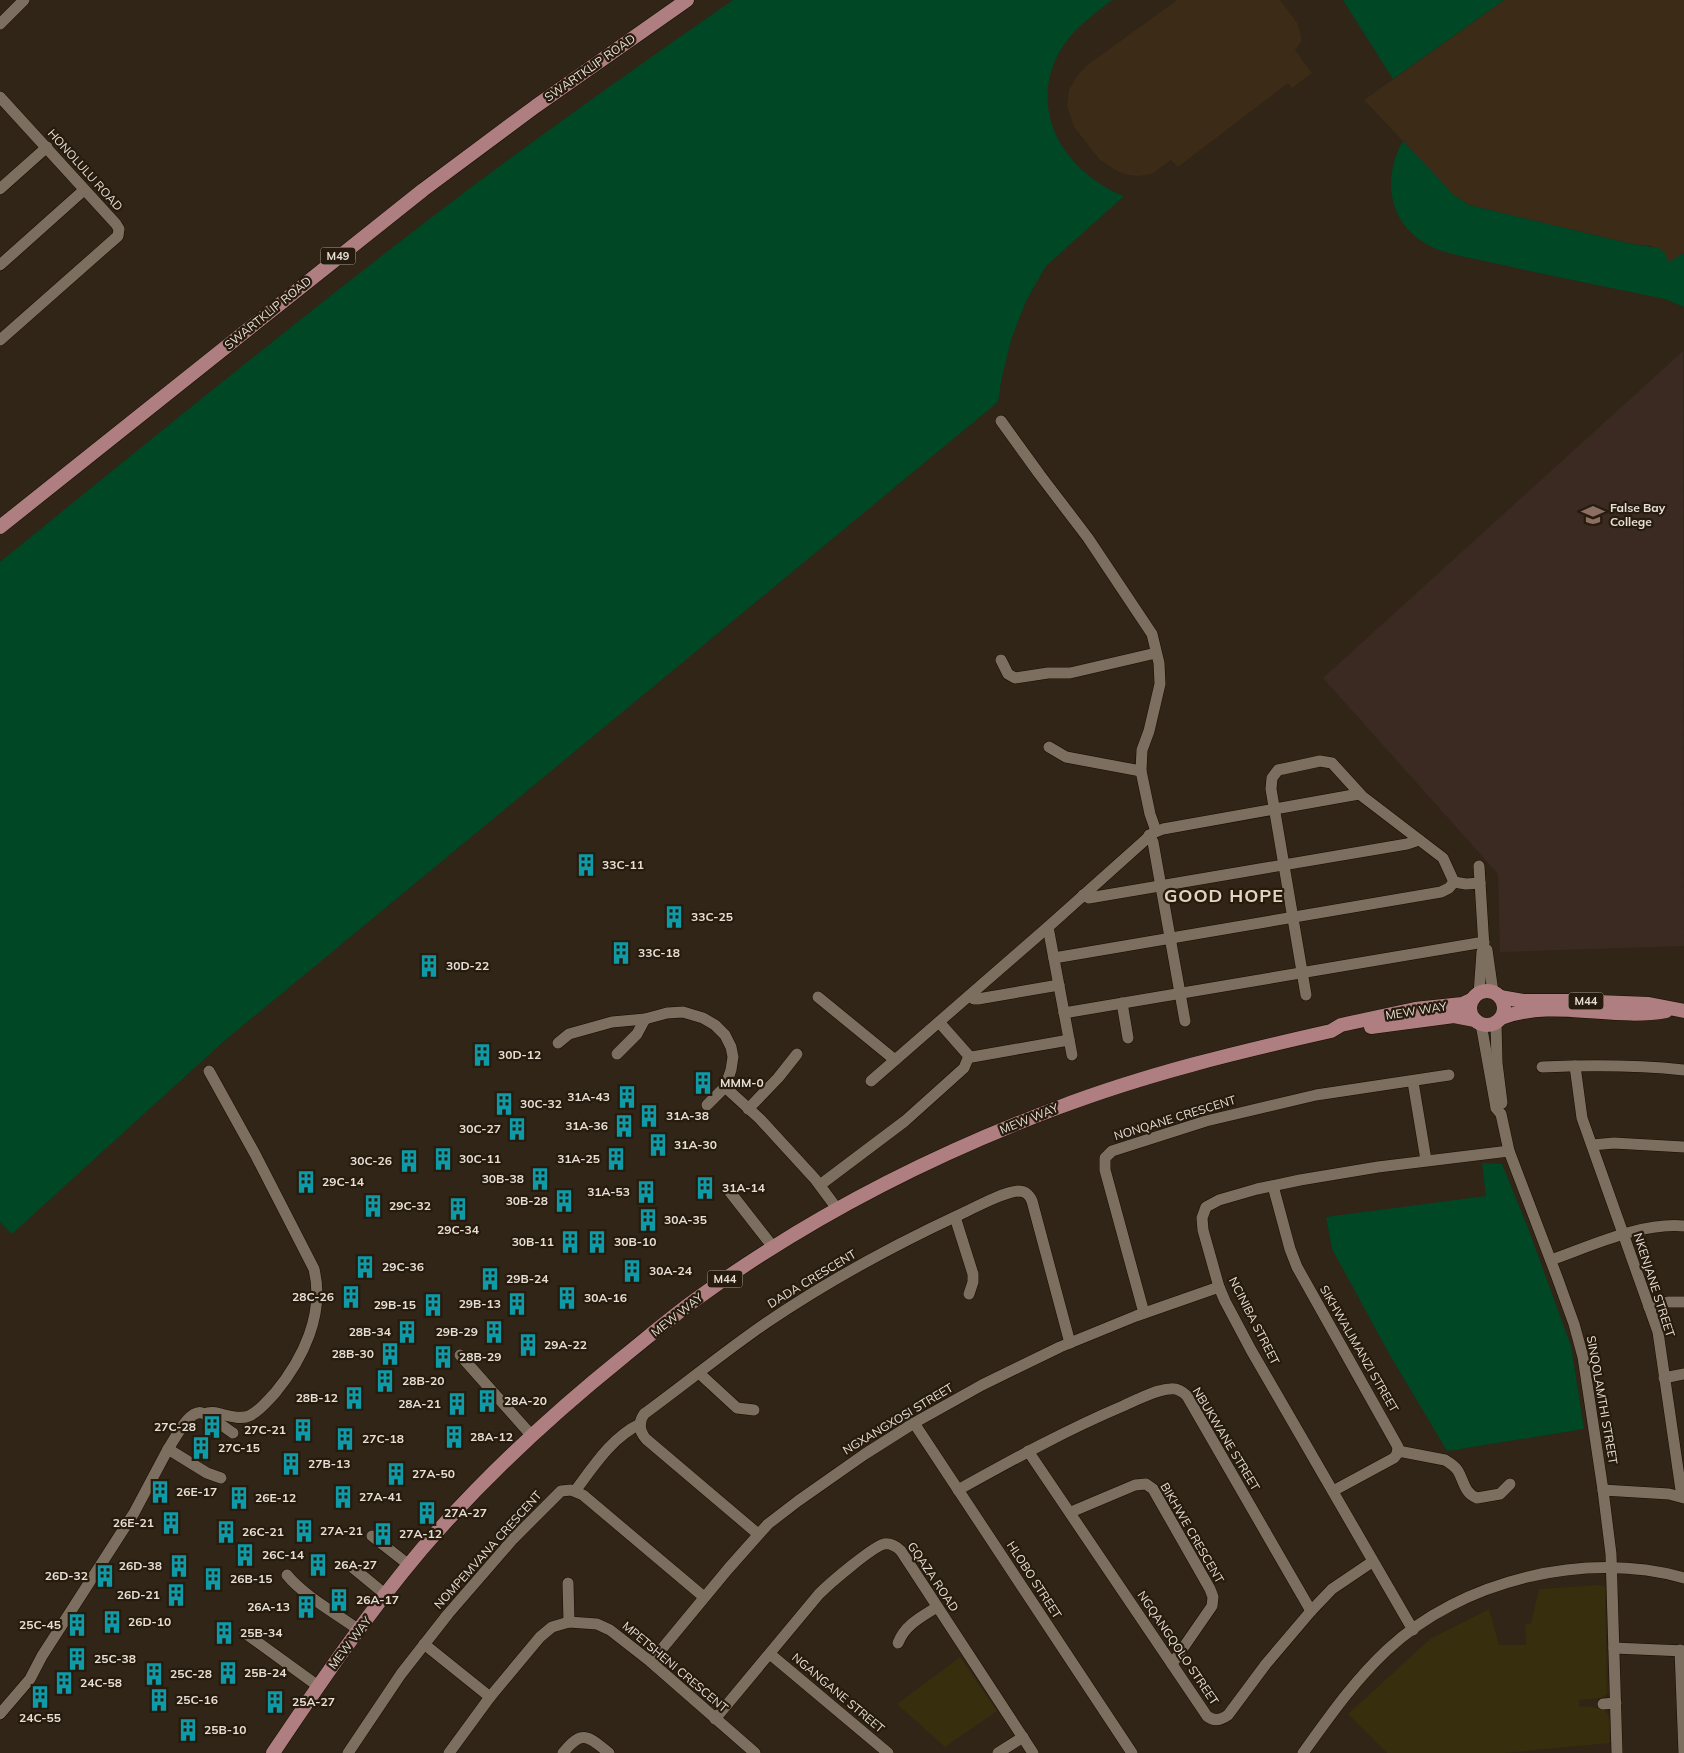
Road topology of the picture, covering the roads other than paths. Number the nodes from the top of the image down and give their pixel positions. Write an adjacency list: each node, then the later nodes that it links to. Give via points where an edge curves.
1 (24, 0): 3 (street)
2 (687, 0): 12 (main road, SWARTKLIP ROAD / M49, via 423,190)
3 (0, 24)
4 (0, 97): 5 (street, HONOLULU ROAD)
5 (4, 110): 6 (street, HONOLULU ROAD)
6 (47, 147): 7 (street); 8 (street, HONOLULU ROAD)
7 (0, 189)
8 (84, 190): 9 (street); 10 (street, HONOLULU ROAD, via 116,224 119,234)
9 (0, 265)
10 (0, 340)
11 (1001, 421): 13 (street, via 1088,538 1152,634)
12 (0, 526)
13 (1156, 653): 14 (street, via 1070,673 1015,678 1008,674); 16 (street, via 1160,684 1142,750)
14 (1001, 660)
15 (1049, 747): 16 (street, via 1066,757)
16 (1141, 771): 19 (street)
17 (1359, 794): 18 (street); 18 (street, via 1334,765 1320,761 1274,773 1270,783); 20 (street)
18 (1274, 810): 19 (street); 21 (street)
19 (1152, 833): 25 (street); 26 (street)
20 (1419, 840): 21 (street); 23 (street, via 1445,860)
21 (1284, 865): 25 (street); 27 (street)
22 (1479, 866): 24 (street)
23 (1454, 882): 24 (street); 27 (street, via 1441,892)
24 (1480, 883): 30 (street)
25 (1161, 886): 26 (street, via 1089,898); 29 (street)
26 (1083, 895): 28 (street)
27 (1292, 917): 29 (street); 32 (street)
28 (1048, 927): 31 (street); 37 (street)
29 (1170, 938): 31 (street); 34 (street)
30 (1484, 944): 32 (street); 36 (street); 38 (street)
31 (1054, 958): 33 (street)
32 (1302, 972): 34 (street); 35 (street)
33 (1059, 985): 37 (street, via 978,999); 42 (street)
34 (1180, 993): 40 (street); 45 (street)
35 (1306, 994)
36 (1497, 994): 38 (main road, MEW WAY / M44, via 1486,991); 41 (main road, MEW WAY / M44, via 1523,1001 1649,1004); 44 (main road, via 1505,1007)
37 (969, 996): 46 (street)
38 (1476, 996): 47 (main road, via 1470,1010); 48 (main road, MEW WAY / M44, via 1462,1004 1415,1009)
39 (818, 997): 56 (street)
40 (1122, 1003): 42 (street); 49 (street)
41 (1678, 1010): 44 (main road, MEW WAY / M44, via 1646,1014 1534,1010)
42 (1064, 1013): 50 (street)
43 (645, 1019): 51 (street, via 612,1022 569,1034); 52 (street, via 637,1034); 64 (street, via 683,1012 715,1025 725,1035 732,1052 731,1070)
44 (1499, 1020): 47 (main road, MEW WAY / M44, via 1489,1025); 67 (street, SINQOLAMTHI STREET, via 1497,1064)
45 (1185, 1021)
46 (939, 1022): 55 (street); 56 (street)
47 (1478, 1022): 48 (main road, MEW WAY / M44, via 1454,1016 1339,1032); 67 (street, SINQOLAMTHI STREET, via 1495,1102)
48 (1331, 1030): 75 (main road, MEW WAY / M44, via 1160,1074 1056,1108 933,1160)
49 (1128, 1038)
50 (1069, 1040): 54 (street); 55 (street)
51 (558, 1043)
52 (617, 1054)
53 (797, 1054): 66 (street)
54 (1072, 1055)
55 (969, 1056): 72 (street, via 964,1068 905,1121)
56 (895, 1060): 62 (street)
57 (1575, 1066): 58 (street); 60 (street); 68 (street, NKENJANE STREET, via 1582,1118)
58 (1542, 1067)
59 (209, 1070): 92 (street, via 314,1269 318,1299 302,1352 267,1402 242,1418 211,1412)
60 (1684, 1070)
61 (1449, 1075): 63 (street, NONQANE CRESCENT)
62 (871, 1081)
63 (1412, 1082): 71 (street); 85 (street, NONQANE CRESCENT, via 1316,1095 1206,1120 1107,1154 1105,1170)
64 (725, 1087): 65 (street); 66 (street)
65 (707, 1105)
66 (748, 1109): 72 (street)
67 (1501, 1114): 70 (street, SINQOLAMTHI STREET)
68 (1592, 1145): 69 (street); 78 (street, NKENJANE STREET)
69 (1684, 1147)
70 (1509, 1151): 71 (street, NCINIBA STREET); 80 (street, SINQOLAMTHI STREET)
71 (1426, 1160): 73 (street, NCINIBA STREET)
72 (820, 1185): 75 (street)
73 (1273, 1186): 81 (street, NCINIBA STREET, via 1219,1200 1204,1210 1202,1226); 99 (street, SIKHWALIMANZI STREET, via 1297,1267)
74 (730, 1192): 79 (street)
75 (838, 1210): 79 (main road, MEW WAY / M44)
76 (955, 1217): 82 (street, via 973,1274); 86 (street, DADA CRESCENT, via 1012,1192 1028,1194); 88 (street, DADA CRESCENT, via 836,1279 767,1323)
77 (1684, 1226): 78 (street, via 1663,1226)
78 (1624, 1234): 80 (street); 84 (street, NKENJANE STREET)
79 (773, 1247): 96 (main road, MEW WAY / M44, via 666,1321)
80 (1551, 1260): 103 (street, SINQOLAMTHI STREET, via 1583,1357)
81 (1219, 1287): 85 (street, NGXANGXOSI STREET); 105 (street, NCINIBA STREET, via 1251,1350)
82 (969, 1294)
83 (1684, 1302): 84 (street, via 1668,1302)
84 (1650, 1308): 90 (street, NKENJANE STREET, via 1658,1332)
85 (1144, 1313): 86 (street, NGXANGXOSI STREET)
86 (1070, 1342): 93 (street, NGXANGXOSI STREET)
87 (460, 1355): 96 (street)
88 (699, 1374): 91 (street, via 737,1408); 94 (street, DADA CRESCENT, via 644,1414)
89 (1684, 1374): 90 (street)
90 (1664, 1378): 106 (street, NKENJANE STREET)
91 (754, 1410)
92 (205, 1414): 95 (street); 97 (street, via 191,1416)
93 (914, 1423): 102 (street, HLOBO STREET); 108 (street, NGXANGXOSI STREET, via 851,1463)
94 (640, 1424): 104 (street, DADA CRESCENT, via 629,1429 610,1448); 108 (street, via 646,1439)
95 (232, 1433)
96 (532, 1436): 111 (main road, MEW WAY / M44)
97 (168, 1449): 100 (street); 136 (street, via 134,1513 30,1678)
98 (1028, 1450): 102 (street, NBUKWANE STREET); 107 (street, NGQANGQOLO STREET); 120 (street, NBUKWANE STREET, via 1155,1393 1171,1388 1179,1390 1187,1396)
99 (1398, 1451): 101 (street, via 1445,1460 1458,1470 1468,1492 1477,1498 1498,1495); 105 (street, via 1394,1458)
100 (221, 1478)
101 (1510, 1484)
102 (958, 1490): 150 (street, HLOBO STREET)
103 (1603, 1490): 106 (street, via 1669,1494); 113 (street, SINQOLAMTHI STREET)
104 (575, 1491): 118 (street); 126 (street, NOMPEMVANA CRESCENT, via 559,1492 513,1539)
105 (1332, 1491): 110 (street, NCINIBA STREET)
106 (1683, 1498)
107 (1071, 1512): 131 (street, NGQANGQOLO STREET); 131 (street, BIKHWE CRESCENT, via 1135,1485 1146,1484 1153,1489 1213,1597 1210,1609)
108 (758, 1534): 118 (street, NGXANGXOSI STREET)
109 (372, 1536): 111 (street)
110 (1372, 1562): 120 (street, NGQANGQOLO STREET, via 1337,1585); 123 (street, NCINIBA STREET)
111 (409, 1565): 117 (main road, MEW WAY / M44)
112 (352, 1568): 117 (street)
113 (1612, 1568): 115 (street); 123 (street, via 1521,1577 1462,1600); 127 (street, SINQOLAMTHI STREET)
114 (287, 1575): 122 (street)
115 (1684, 1578)
116 (568, 1583): 121 (street)
117 (386, 1595): 122 (main road, MEW WAY / M44)
118 (704, 1597): 130 (street, NGXANGXOSI STREET)
119 (937, 1607): 125 (street, via 906,1629); 129 (street, GQAZA ROAD, via 901,1551 891,1544 882,1544 827,1587); 139 (street, GQAZA ROAD)
120 (1310, 1611): 131 (street, NGQANGQOLO STREET, via 1228,1715 1221,1719 1207,1716)
121 (570, 1622): 130 (street, MPETSHENI CRESCENT, via 606,1627); 133 (street, MPETSHENI CRESCENT, via 545,1631)
122 (359, 1630): 132 (main road, MEW WAY / M44)
123 (1413, 1630): 151 (street, via 1367,1670)
124 (245, 1634): 132 (street)
125 (898, 1643)
126 (424, 1644): 133 (street); 142 (street, NOMPEMVANA CRESCENT)
127 (1614, 1648): 128 (street); 134 (street, SINQOLAMTHI STREET)
128 (1682, 1650): 137 (street)
129 (770, 1654): 138 (street, GQAZA ROAD); 147 (street, NGANGANE STREET)
130 (651, 1662): 138 (street, MPETSHENI CRESCENT)
131 (1172, 1664)
132 (318, 1686): 141 (main road, MEW WAY / M44)
133 (490, 1697): 140 (street, MPETSHENI CRESCENT)
134 (1616, 1703): 135 (street); 152 (street, SINQOLAMTHI STREET)
135 (1603, 1704)
136 (0, 1714)
137 (1683, 1717): 153 (street)
138 (715, 1719): 146 (street, MPETSHENI CRESCENT)
139 (1023, 1737): 148 (street); 149 (street, GQAZA ROAD)
140 (452, 1749): 143 (street)
141 (273, 1753)
142 (348, 1753)
143 (464, 1753)
144 (563, 1753): 145 (street, via 573,1741 582,1737 594,1741)
145 (609, 1753)
146 (755, 1753)
147 (888, 1753)
148 (998, 1753)
149 (1034, 1753)
150 (1132, 1753)
151 (1303, 1753)
152 (1617, 1753)
153 (1684, 1753)

